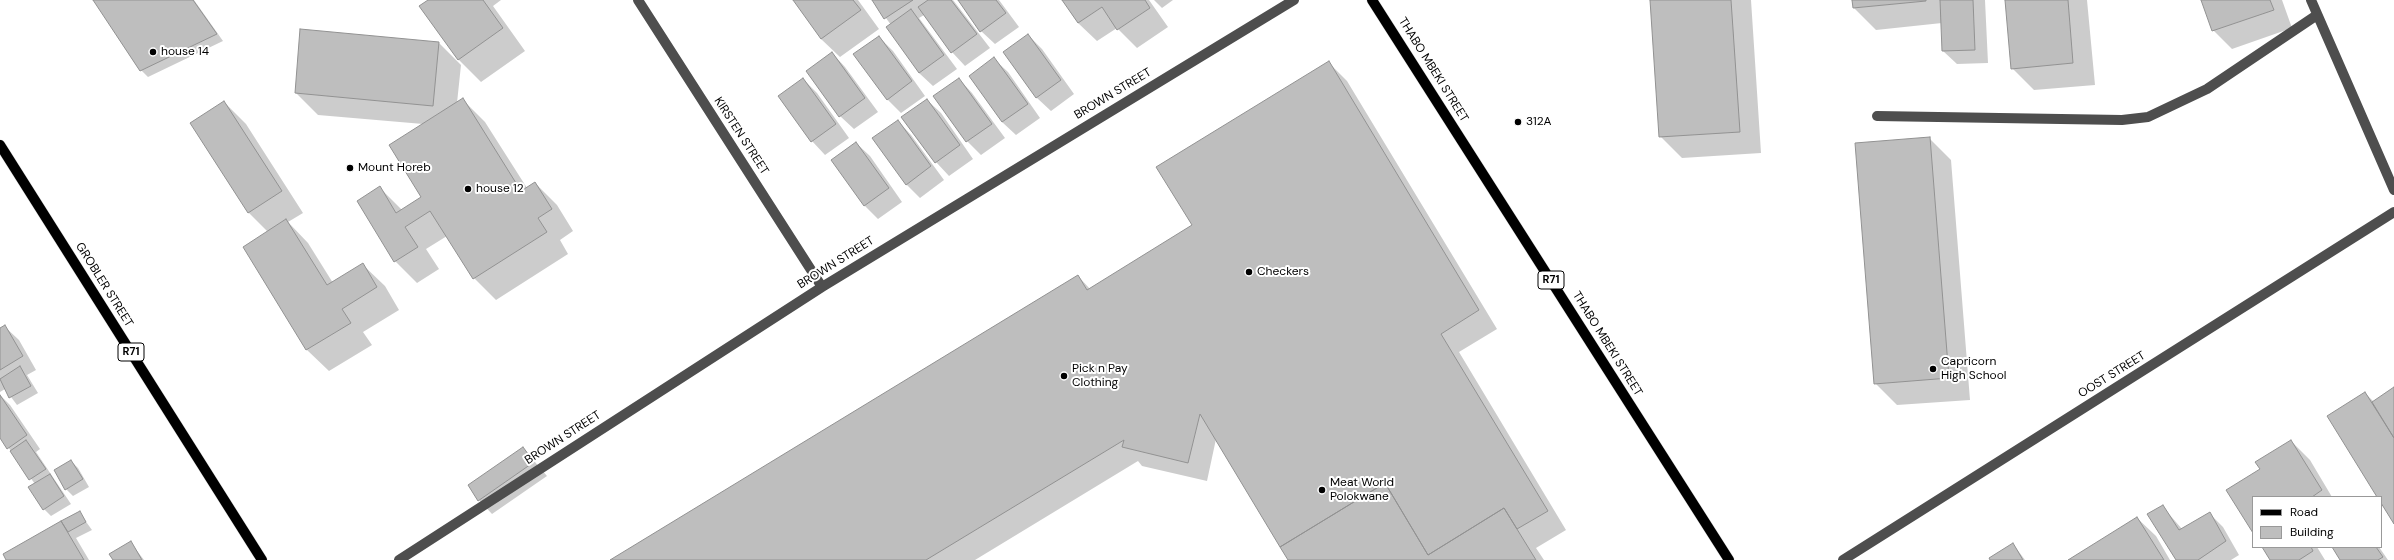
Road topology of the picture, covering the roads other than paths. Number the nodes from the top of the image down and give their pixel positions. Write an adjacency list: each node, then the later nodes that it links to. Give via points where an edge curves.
1 (638, 0): 10 (street, KIRSTEN STREET)
2 (1294, 0): 10 (street, BROWN STREET)
3 (1372, 0): 13 (main road, THABO MBEKI STREET / R71)
4 (2311, 0): 5 (street)
5 (2318, 15): 6 (street, via 2208,89 2148,117 2122,120); 8 (street)
6 (1877, 116)
7 (0, 145): 11 (main road, GROBLER STREET / R71)
8 (2394, 190)
9 (2394, 212): 14 (street, OOST STREET)
10 (822, 287): 12 (street, BROWN STREET)
11 (262, 560)
12 (399, 560)
13 (1729, 560)
14 (1843, 560)

